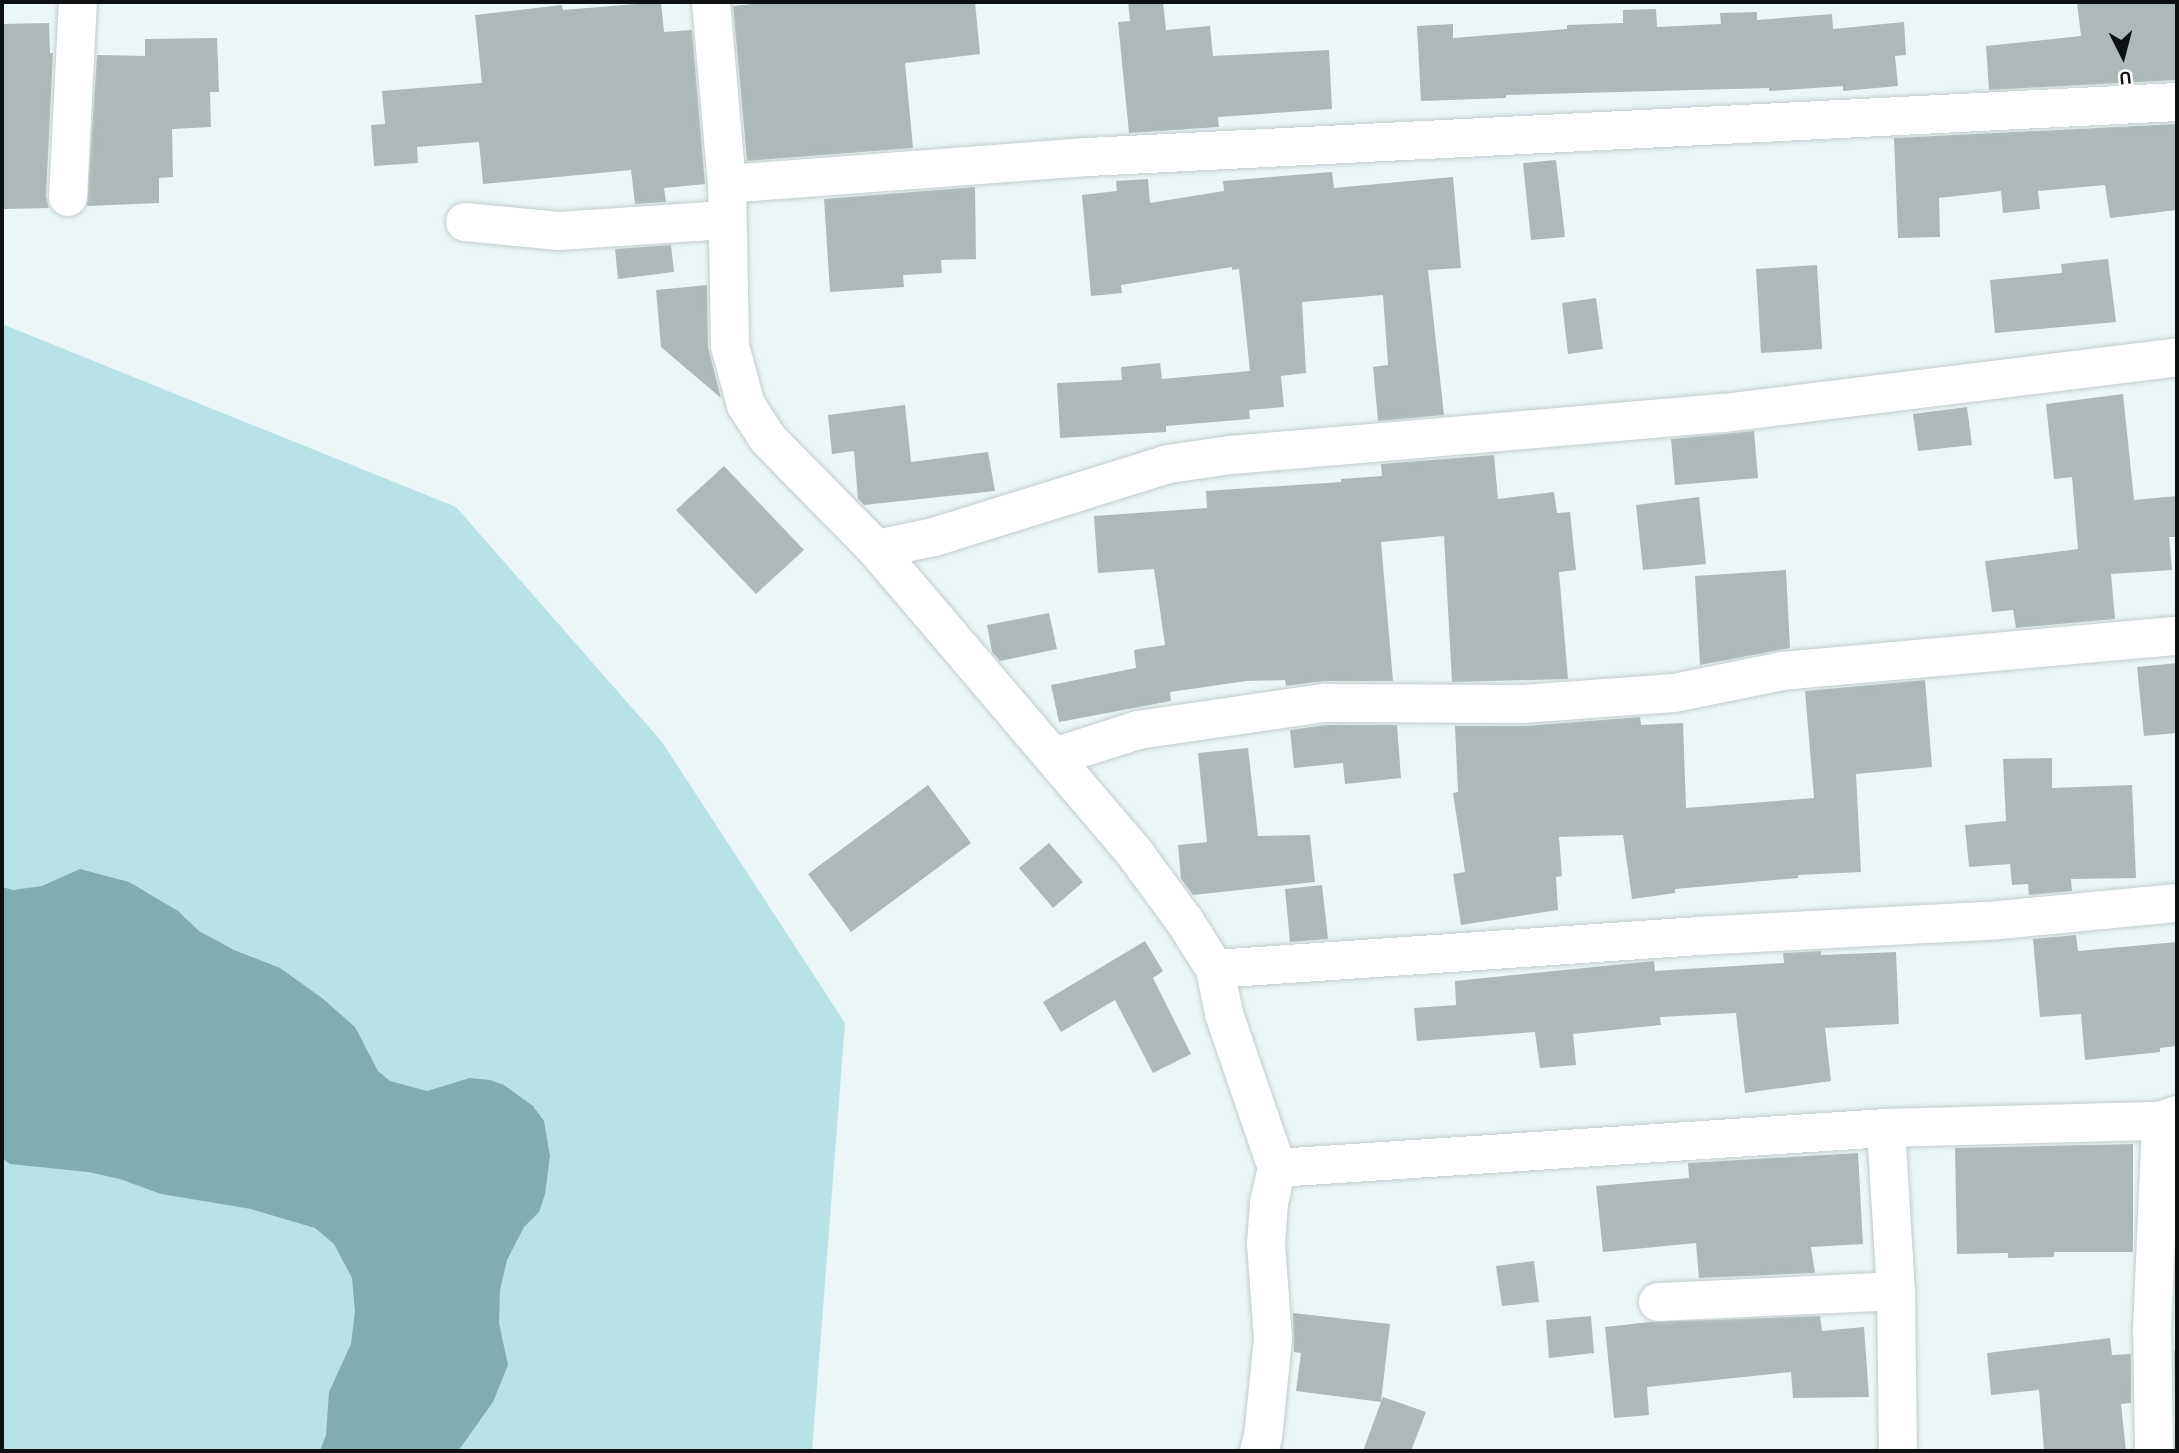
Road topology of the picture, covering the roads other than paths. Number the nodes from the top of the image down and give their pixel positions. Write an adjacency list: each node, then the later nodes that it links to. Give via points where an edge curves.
1 (78, 2): 4 (street)
2 (711, 2): 5 (street)
3 (2177, 102): 5 (street, via 1087,157)
4 (68, 197)
5 (726, 202): 6 (street, via 559,231); 8 (street, via 730,346 746,405 768,439)
6 (465, 222)
7 (2177, 357): 8 (street, via 1724,413 1169,464 934,537)
8 (876, 549): 10 (street)
9 (2177, 636): 10 (street, via 1782,671 1674,693 1523,704 1324,702 1138,730)
10 (1054, 757): 12 (street, via 1136,855)
11 (2177, 903): 12 (street, via 1999,920)
12 (1215, 969): 15 (street, via 1224,1014)
13 (2169, 1118): 14 (street); 18 (street, via 2152,1330)
14 (1886, 1128): 15 (street); 16 (street)
15 (1277, 1168): 19 (street, via 1266,1244 1273,1339)
16 (1896, 1291): 17 (street); 20 (street)
17 (1658, 1302)
18 (2161, 1426)
19 (1259, 1451)
20 (1898, 1451)

